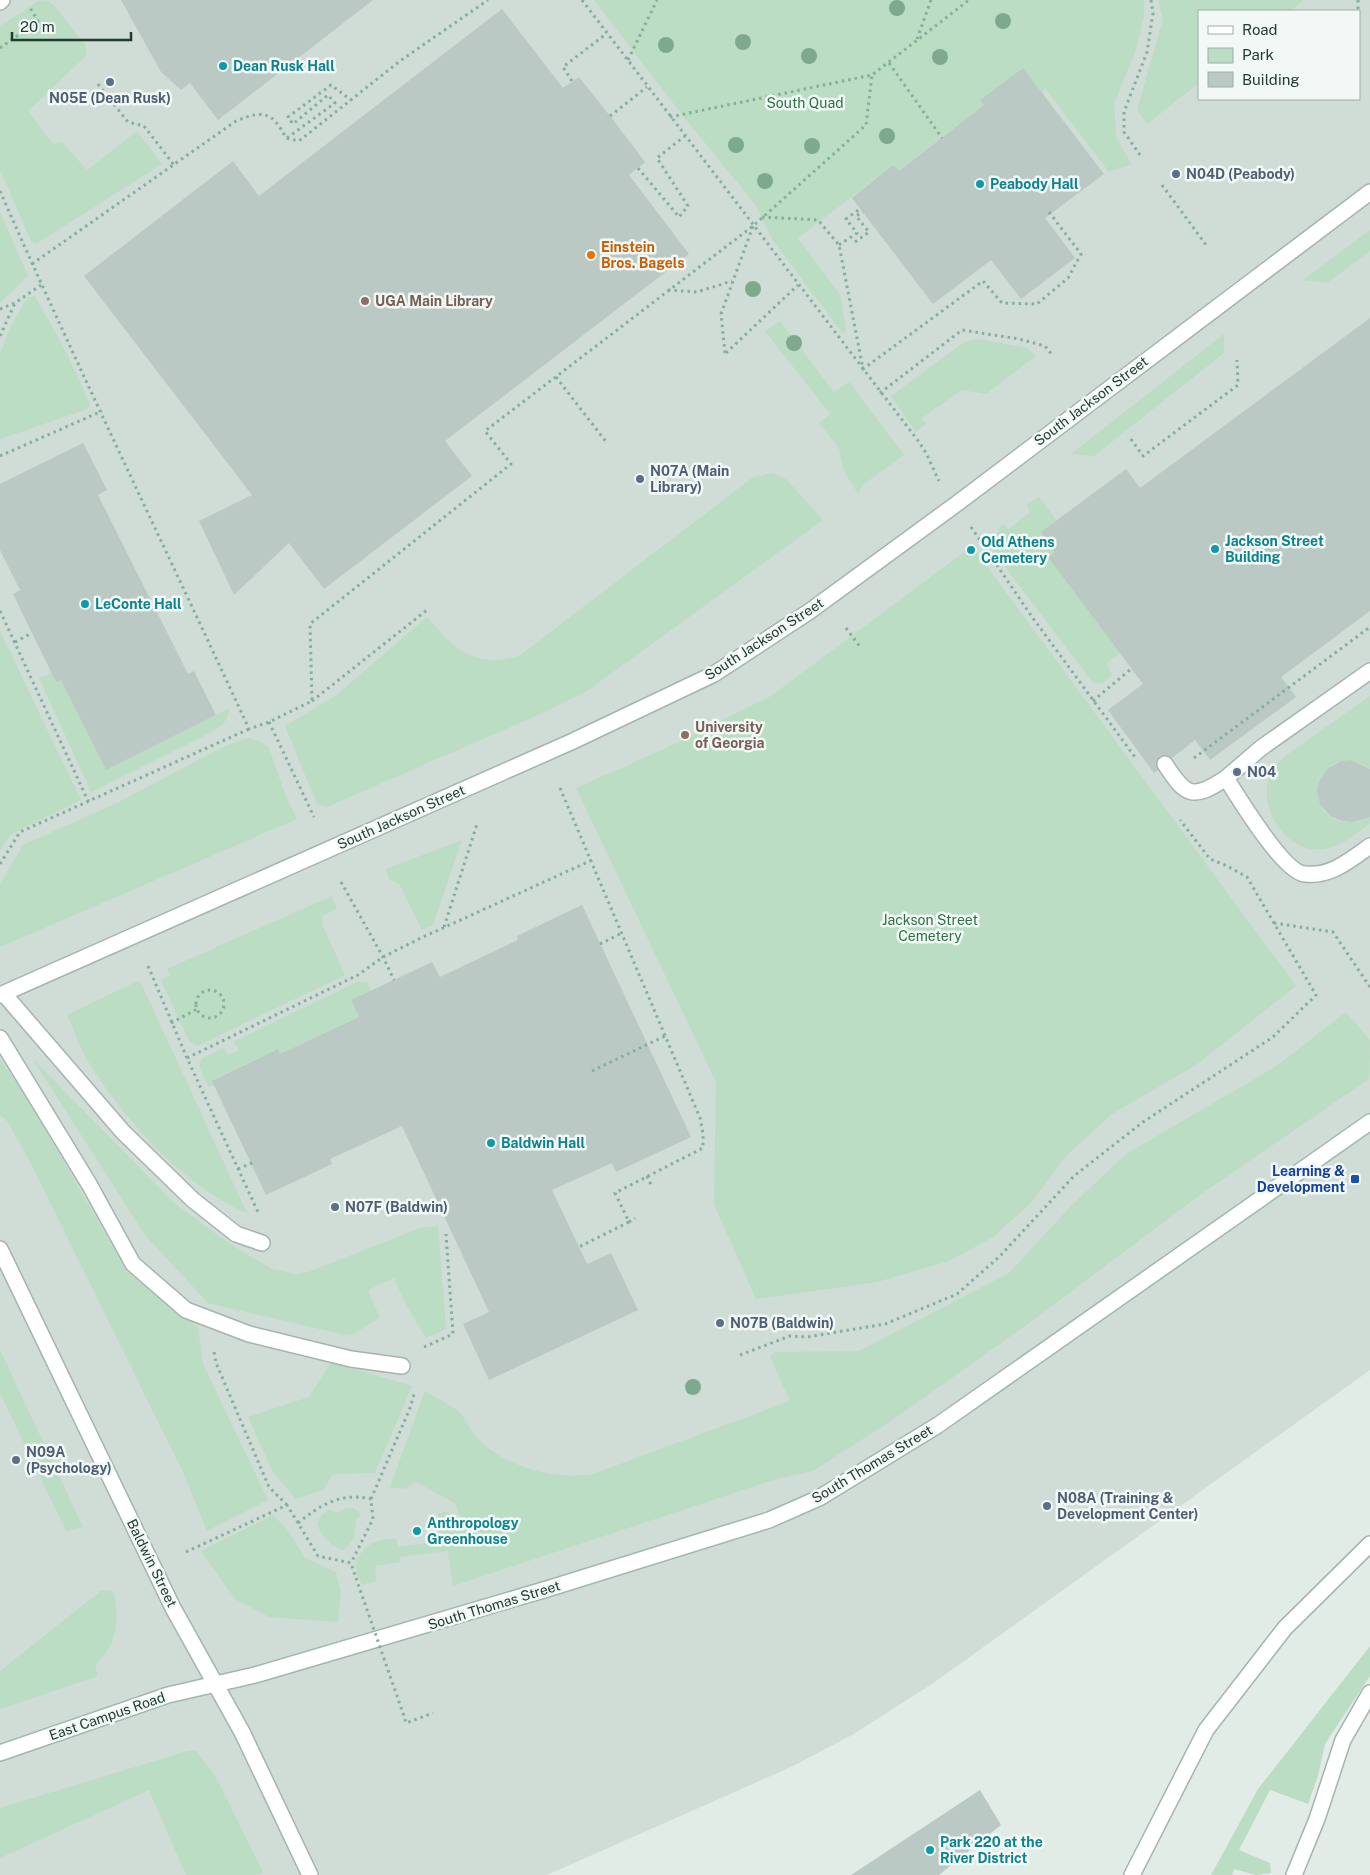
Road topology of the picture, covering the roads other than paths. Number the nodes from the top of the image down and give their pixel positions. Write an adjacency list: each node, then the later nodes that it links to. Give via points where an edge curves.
1 (1370, 192): 6 (street, South Jackson Street, via 955,505 810,611 714,674 571,742)
2 (1370, 671): 4 (street, via 1261,748)
3 (1169, 769): 4 (street, via 1181,786 1192,793 1206,792)
4 (1226, 778): 5 (street, via 1253,821 1289,866 1303,874 1333,870)
5 (1370, 846)
6 (2, 994): 9 (street, via 123,1132 193,1200 236,1234)
7 (0, 1038): 11 (street, via 89,1184 133,1264 186,1310 249,1334 351,1359)
8 (1370, 1122): 13 (street, South Thomas Street, via 938,1425 819,1498 769,1520 473,1612 255,1675)
9 (262, 1243)
10 (0, 1249): 13 (street, Baldwin Street, via 173,1608)
11 (399, 1366)
12 (1370, 1544): 17 (street, via 1285,1628 1206,1730)
13 (215, 1683): 15 (street, East Campus Road, via 168,1695); 16 (street, Baldwin Street)
14 (1370, 1693): 18 (street, via 1343,1740 1317,1819)
15 (0, 1753)
16 (310, 1875)
17 (1132, 1875)
18 (1294, 1875)

